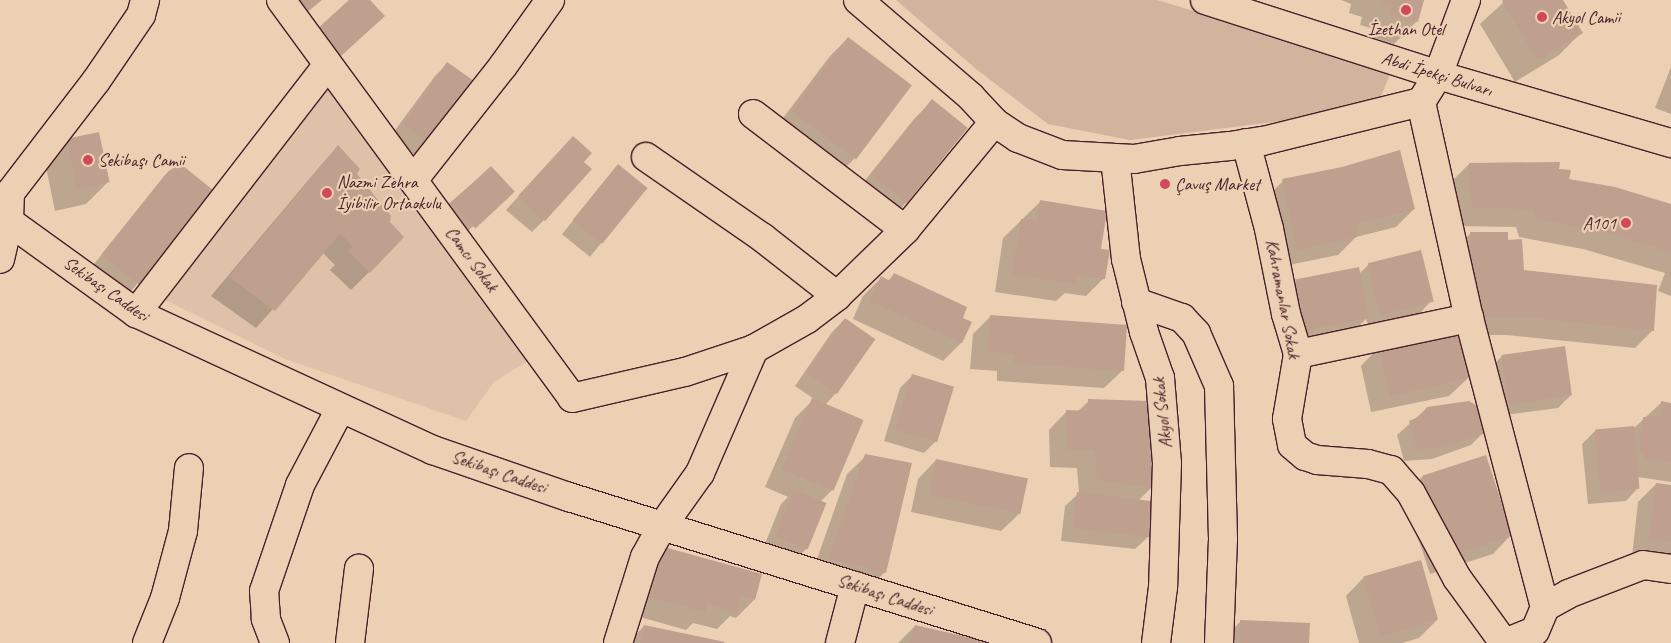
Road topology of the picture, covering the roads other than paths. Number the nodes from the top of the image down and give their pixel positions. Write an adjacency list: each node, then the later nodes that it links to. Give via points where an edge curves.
1 (146, 0): 17 (street, via 141,15 96,81 10,193)
2 (281, 0): 7 (street, Camcı Sokak)
3 (550, 0): 16 (street, via 503,66)
4 (858, 0): 11 (street, via 971,97)
5 (1204, 0): 8 (street, Abdi İpekçi Bulvarı)
6 (1466, 0): 8 (street)
7 (327, 66): 16 (street, Camcı Sokak); 22 (street)
8 (1438, 75): 9 (street); 12 (street, Abdi İpekçi Bulvarı)
9 (1421, 102): 13 (street, via 1263,141); 23 (street)
10 (753, 114): 18 (street)
11 (994, 122): 15 (street, via 1018,138 1062,155); 18 (street)
12 (1671, 143)
13 (1238, 144): 15 (street); 25 (street, Kahramanlar Sokak, via 1269,228 1286,314)
14 (646, 157): 20 (street, via 764,238)
15 (1124, 159): 21 (street, Akyol Sokak, via 1126,259)
16 (414, 179): 24 (street, Camcı Sokak, via 572,398 685,372)
17 (4, 217): 19 (street); 22 (street, Sekibaşı Caddesi)
18 (905, 230): 20 (street)
19 (0, 259)
20 (837, 296): 24 (street, via 807,319)
21 (1136, 302): 39 (street, Akyol Sokak, via 1160,378 1167,463 1163,587); 40 (street, via 1182,318 1196,333 1219,386 1223,539)
22 (136, 313): 26 (street, Sekibaşı Caddesi)
23 (1469, 318): 25 (street); 32 (street)
24 (754, 350): 28 (street, via 700,473)
25 (1298, 354): 41 (street, Kahramanlar Sokak, via 1287,419 1292,445 1305,456 1317,460 1368,464 1391,470 1411,493 1457,578)
26 (340, 408): 28 (street, Sekibaşı Caddesi, via 433,450); 34 (street, via 300,485 264,591 266,619)
27 (189, 468): 33 (street, via 183,531 165,598)
28 (663, 525): 31 (street, Sekibaşı Caddesi); 36 (street, via 645,557)
29 (359, 569): 35 (street)
30 (1671, 569): 32 (street, via 1643,565 1568,594)
31 (855, 586): 37 (street); 38 (street, Sekibaşı Caddesi)
32 (1545, 607): 41 (street, via 1535,631)
33 (147, 643)
34 (275, 643)
35 (350, 643)
36 (618, 643)
37 (840, 643)
38 (1037, 643)
39 (1156, 643)
40 (1219, 643)
41 (1504, 643)

